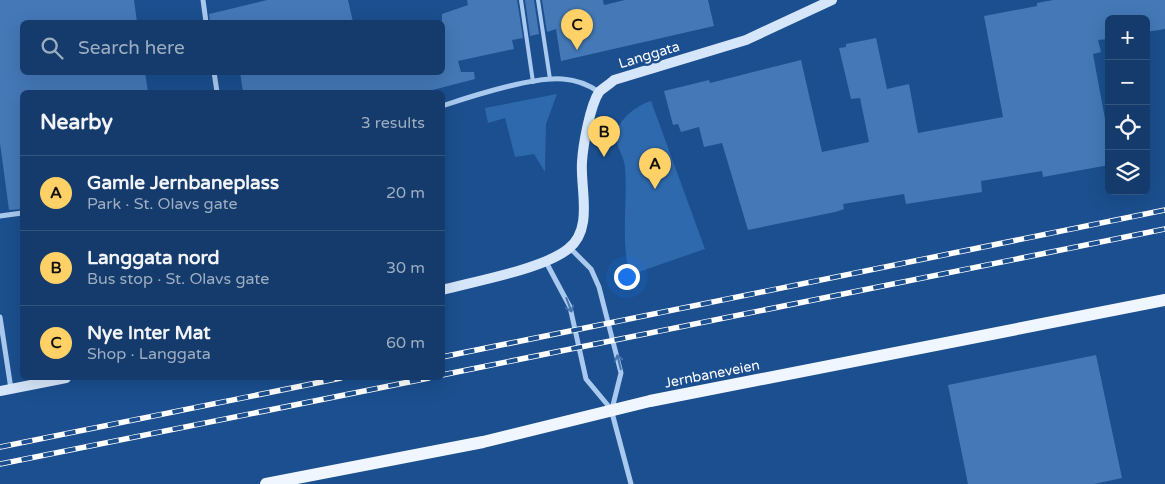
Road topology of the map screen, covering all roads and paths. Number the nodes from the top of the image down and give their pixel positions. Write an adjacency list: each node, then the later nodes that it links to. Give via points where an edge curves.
1 (203, 0): 5 (street)
2 (521, 0): 8 (lane)
3 (538, 0): 7 (lane)
4 (832, 0): 10 (street, Langgata, via 746,40 614,80)
5 (206, 20)
6 (214, 75): 9 (street)
7 (550, 79): 8 (street); 10 (street, via 571,80 590,85)
8 (533, 82): 11 (street)
9 (217, 90)
10 (600, 92): 14 (street, via 592,113 582,162 584,221)
11 (445, 105)
12 (20, 213): 13 (street)
13 (0, 216)
14 (570, 248): 15 (street); 22 (street, one-way to 14, via 622,373 600,288 591,269)
15 (546, 262): 16 (street); 22 (street, one-way to 22, via 570,307 586,379)
16 (445, 289)
17 (1165, 300): 22 (main road, Jernbaneveien)
18 (0, 317): 20 (street)
19 (55, 380): 20 (street)
20 (11, 388): 21 (street)
21 (0, 391)
22 (611, 409): 23 (main road, Jernbaneveien, via 484,442); 25 (street)
23 (288, 482): 24 (main road, Jernbaneveien)
24 (266, 484)
25 (631, 484)

